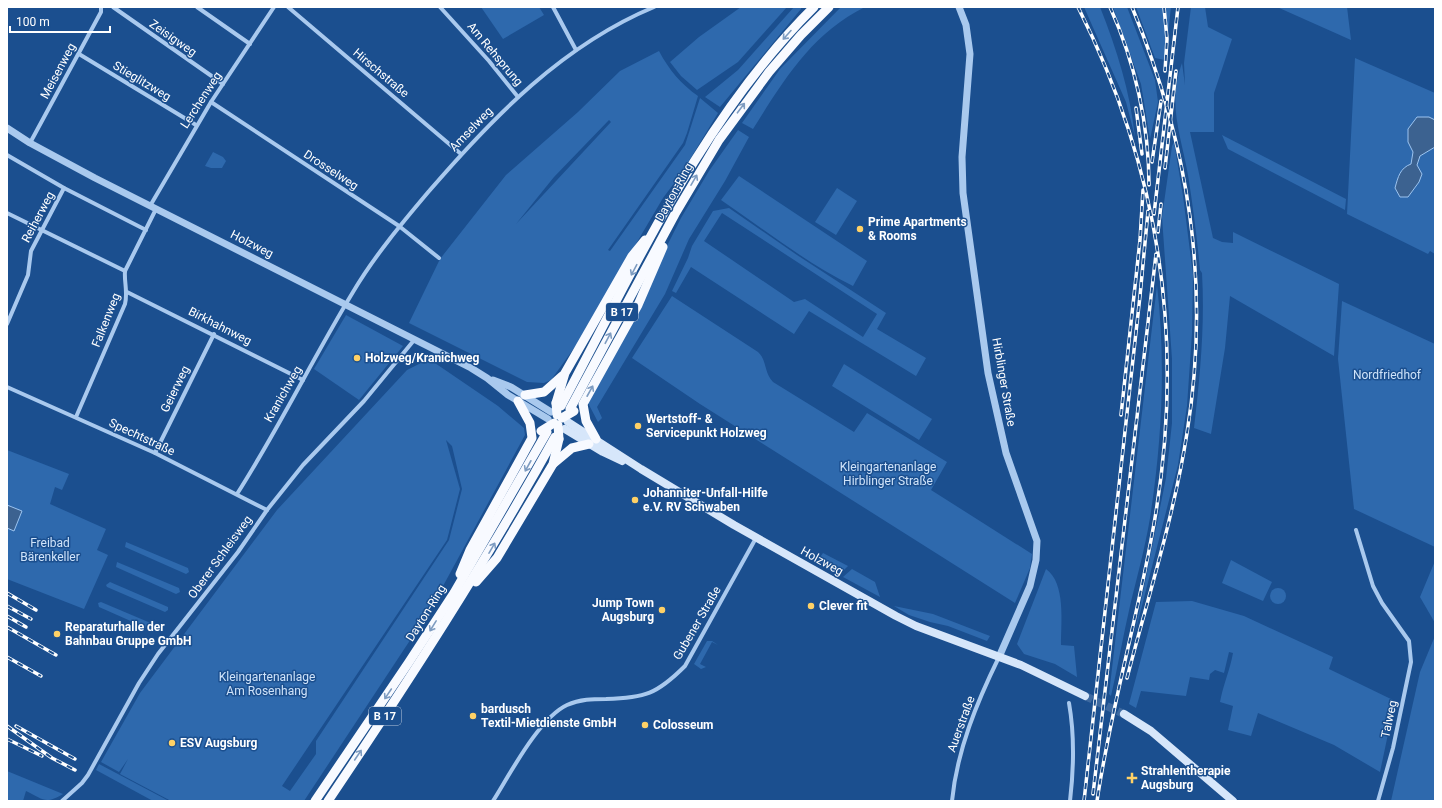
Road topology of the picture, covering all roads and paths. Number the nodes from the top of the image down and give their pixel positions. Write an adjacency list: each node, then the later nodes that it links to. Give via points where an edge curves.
1 (101, 7): 15 (street, Meisenweg, via 101,12)
2 (113, 7): 16 (street, Zeisigweg)
3 (197, 7): 13 (street)
4 (274, 7): 13 (street, Lerchenweg)
5 (288, 7): 22 (street, Hirschstraße)
6 (440, 7): 17 (street, Am Rehsprung)
7 (553, 7): 14 (street)
8 (654, 7): 12 (street, Amselweg)
9 (814, 7): 26 (highway, Dayton-Ring / B 17, one-way to 26, via 730,106)
10 (829, 7): 28 (highway, Dayton-Ring / B 17, one-way to 10, via 719,140 739,112 785,54)
11 (959, 7): 60 (street, Hirblinger Straße, via 966,25 970,54 962,157 963,193 988,373 1006,453 1037,541 1030,586)
12 (649, 8): 14 (street, Amselweg)
13 (250, 44): 16 (street, Lerchenweg)
14 (576, 50): 17 (street, Amselweg)
15 (79, 54): 19 (street, Stieglitzweg); 21 (street, Meisenweg)
16 (223, 84): 18 (street, Lerchenweg)
17 (518, 97): 22 (street, Amselweg)
18 (211, 102): 19 (street, Lerchenweg); 29 (street, Drosselweg)
19 (196, 125): 25 (street, Lerchenweg)
20 (7, 128): 21 (street, Holzweg)
21 (30, 143): 25 (street, Holzweg)
22 (461, 154): 29 (street, Amselweg)
23 (7, 155): 24 (street)
24 (64, 188): 30 (street); 31 (street, Reiherweg)
25 (153, 208): 30 (street); 35 (street, Holzweg)
26 (665, 211): 39 (highway, via 632,256); 43 (highway, Dayton-Ring / B 17, one-way to 43)
27 (7, 214): 31 (street)
28 (675, 214): 44 (highway, one-way to 28, via 638,305); 45 (highway, Dayton-Ring / B 17, one-way to 28)
29 (399, 226): 32 (street, Drosselweg); 35 (street, Amselweg)
30 (146, 230): 33 (street)
31 (42, 231): 33 (street); 36 (street, Reiherweg, via 31,251 28,275)
32 (439, 258)
33 (125, 271): 34 (street, Falkenweg, via 124,279)
34 (128, 292): 37 (street, Birkhahnweg); 46 (street, Falkenweg)
35 (346, 304): 38 (street, Holzweg); 40 (street, Kranichweg)
36 (7, 324)
37 (214, 334): 40 (street, Birkhahnweg); 52 (street, Geierweg)
38 (415, 339): 42 (street, Holzweg); 55 (street, Oberer Schleisweg, via 364,401 303,465)
39 (565, 373): 42 (highway, via 547,391); 43 (highway)
40 (303, 380): 54 (street, Kranichweg)
41 (7, 386): 46 (street, Spechtstraße)
42 (521, 398): 47 (street, Holzweg); 49 (highway, via 530,423)
43 (558, 404): 47 (highway, bridge)
44 (583, 404): 45 (highway); 51 (highway)
45 (572, 410): 47 (highway, bridge)
46 (76, 417): 52 (street, Spechtstraße)
47 (558, 421): 48 (highway, bridge); 50 (highway, bridge); 51 (main road, Holzweg)
48 (544, 432): 49 (highway); 58 (highway, Dayton-Ring / B 17, one-way to 58)
49 (532, 438): 58 (highway, via 470,550)
50 (557, 438): 53 (highway); 59 (highway, Dayton-Ring / B 17, one-way to 50)
51 (592, 441): 53 (highway, via 569,450); 57 (main road, Holzweg)
52 (155, 453): 54 (street, Spechtstraße)
53 (553, 464): 59 (highway, via 497,558)
54 (237, 494): 55 (street, Spechtstraße)
55 (267, 510): 64 (street, Oberer Schleisweg, via 238,552 154,660 84,781)
56 (1356, 530): 71 (street, Talweg, via 1373,586 1409,641 1411,662 1393,748)
57 (756, 538): 60 (main road, Holzweg, via 902,620); 67 (street, Gubener Straße, via 692,655 675,676 645,696 580,701 560,709 543,724)
58 (454, 593): 65 (highway, Dayton-Ring / B 17, one-way to 65)
59 (465, 593): 66 (highway, Dayton-Ring / B 17, one-way to 59)
60 (999, 657): 61 (main road, via 1056,680); 68 (street, Auerstraße, via 964,742)
61 (1085, 696)
62 (1069, 703): 69 (street, via 1074,764)
63 (1124, 714): 70 (main road, via 1151,731)
64 (62, 801)
65 (315, 801)
66 (328, 801)
67 (492, 801)
68 (952, 801)
69 (1070, 801)
70 (1233, 801)
71 (1378, 801)

